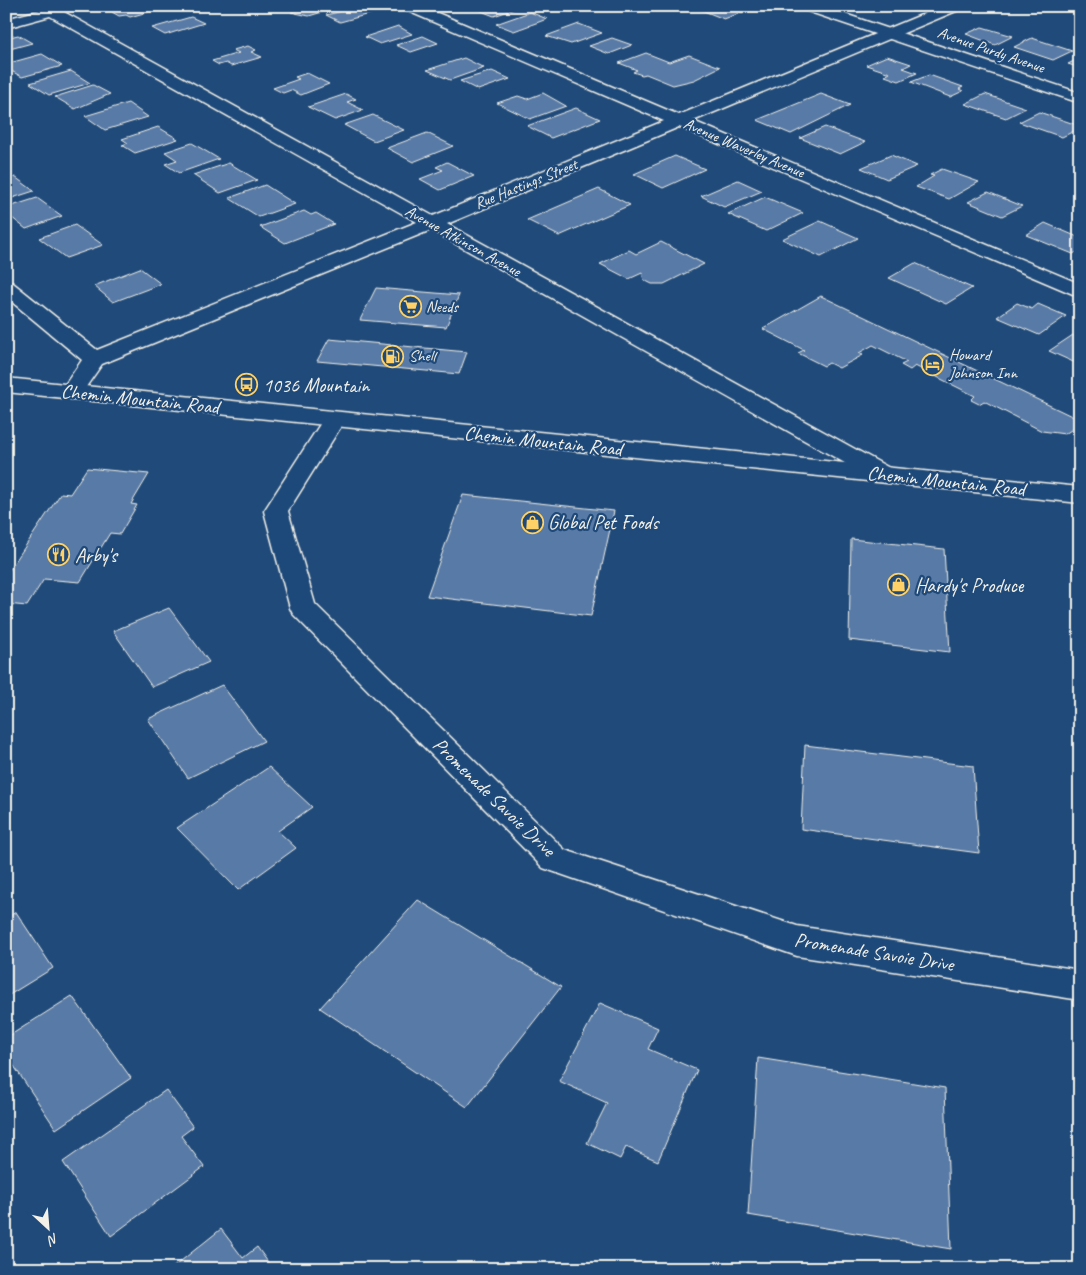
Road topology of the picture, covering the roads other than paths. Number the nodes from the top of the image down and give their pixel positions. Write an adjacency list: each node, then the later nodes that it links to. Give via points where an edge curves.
1 (408, 6): 8 (street, Avenue Waverley Avenue)
2 (806, 6): 6 (street, Avenue Purdy Avenue)
3 (956, 6): 6 (street, Rue Hastings Street)
4 (55, 8): 5 (street); 9 (street, Avenue Atkinson Avenue)
5 (6, 24)
6 (889, 34): 7 (street, Avenue Purdy Avenue); 8 (street, Rue Hastings Street)
7 (1080, 98)
8 (679, 121): 9 (street, Rue Hastings Street); 11 (street, Avenue Waverley Avenue)
9 (432, 223): 12 (street, Rue Hastings Street); 16 (street, Avenue Atkinson Avenue)
10 (6, 287): 12 (street)
11 (1080, 291)
12 (94, 359): 14 (street)
13 (6, 385): 14 (street, Chemin Mountain Road)
14 (71, 392): 15 (street, Chemin Mountain Road)
15 (334, 420): 16 (street, Chemin Mountain Road); 18 (street, Promenade Savoie Drive, via 276,511 303,608 554,858 798,941)
16 (884, 475): 17 (street, Chemin Mountain Road)
17 (1080, 495)
18 (1080, 985)

